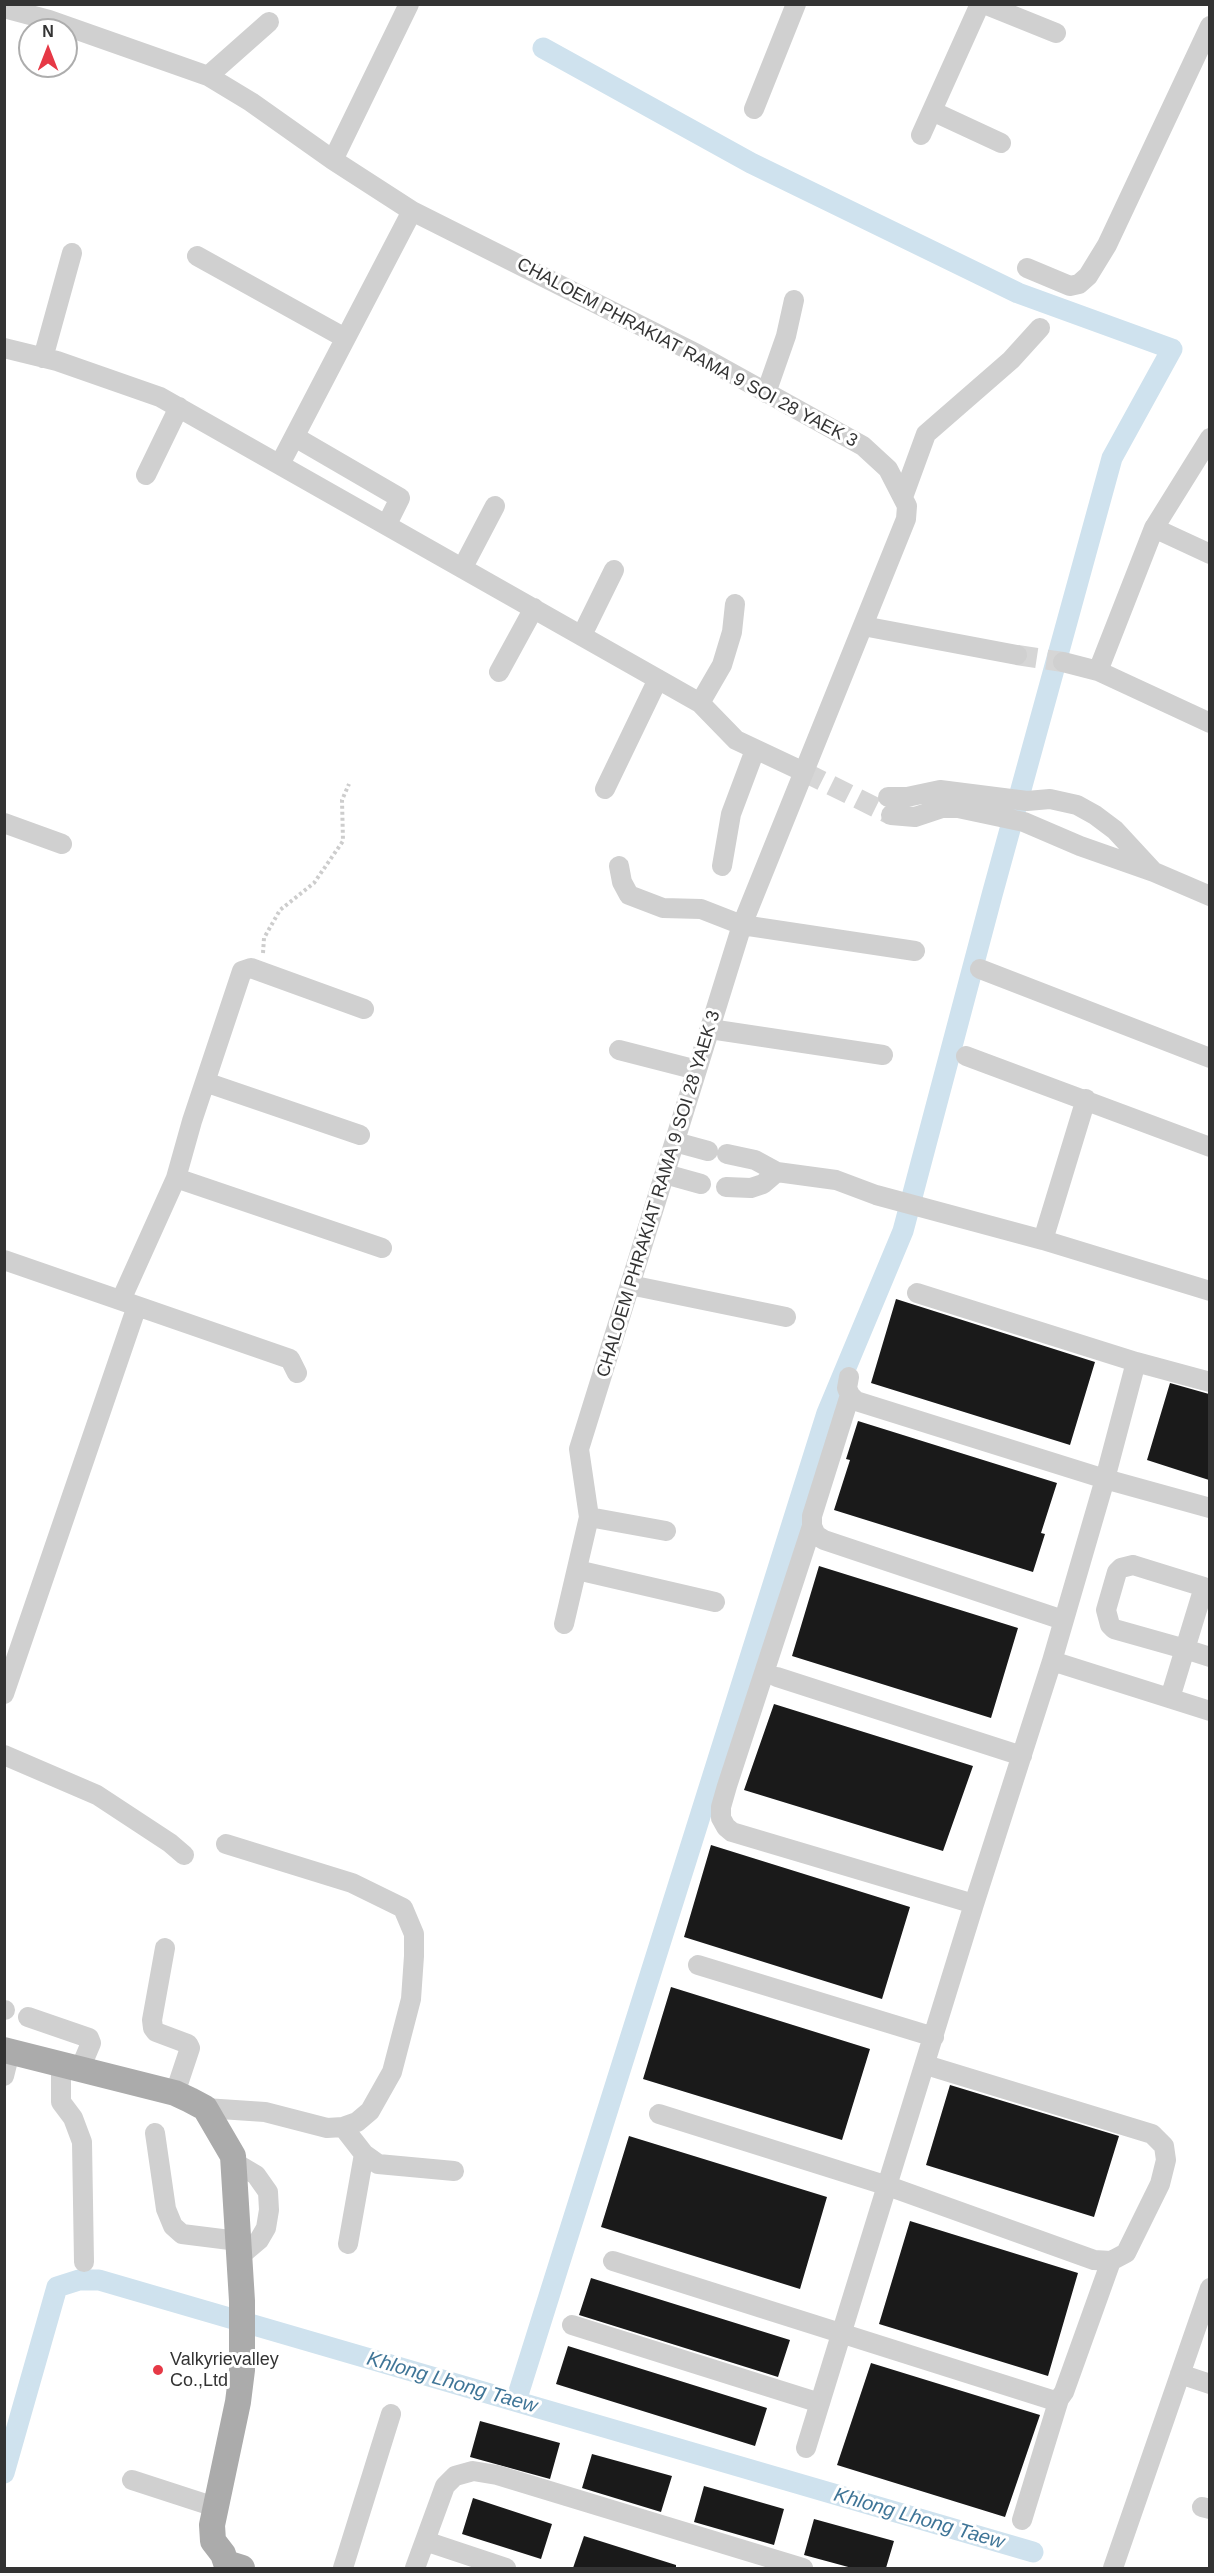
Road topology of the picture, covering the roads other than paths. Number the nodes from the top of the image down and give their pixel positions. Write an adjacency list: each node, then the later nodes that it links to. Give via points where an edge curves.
1 (409, 4): 14 (street)
2 (796, 4): 10 (street)
3 (982, 4): 8 (street); 11 (street)
4 (4, 8): 5 (street, CHALOEM PHRAKIAT RAMA 9 SOI 28 YAEK 3)
5 (52, 12): 9 (street, CHALOEM PHRAKIAT RAMA 9 SOI 28 YAEK 3)
6 (269, 22): 9 (street)
7 (1209, 26): 18 (street, via 1107,245 1088,276 1070,286)
8 (1056, 33)
9 (208, 76): 14 (street, CHALOEM PHRAKIAT RAMA 9 SOI 28 YAEK 3)
10 (754, 109)
11 (932, 111): 12 (street); 13 (street)
12 (921, 135)
13 (1001, 143)
14 (333, 160): 15 (street, CHALOEM PHRAKIAT RAMA 9 SOI 28 YAEK 3)
15 (412, 211): 21 (street); 24 (street, CHALOEM PHRAKIAT RAMA 9 SOI 28 YAEK 3, via 697,354)
16 (72, 253): 23 (street)
17 (197, 256): 21 (street)
18 (1027, 268)
19 (794, 300): 24 (street)
20 (1040, 328): 30 (street, via 1011,360 926,434)
21 (345, 338): 26 (street)
22 (4, 348): 23 (street)
23 (43, 358): 25 (street)
24 (766, 393): 30 (street, CHALOEM PHRAKIAT RAMA 9 SOI 28 YAEK 3, via 863,446 888,469)
25 (179, 407): 28 (street); 29 (street)
26 (295, 437): 28 (street); 32 (street, via 400,498)
27 (1209, 438): 33 (street)
28 (280, 464): 32 (street)
29 (146, 475)
30 (903, 496): 39 (street, CHALOEM PHRAKIAT RAMA 9 SOI 28 YAEK 3, via 906,519)
31 (495, 506): 35 (street)
32 (387, 524): 35 (street)
33 (1154, 528): 34 (street); 43 (street)
34 (1209, 554)
35 (463, 567): 38 (street)
36 (614, 570): 40 (street)
37 (735, 604): 46 (street, via 732,633 722,665)
38 (534, 608): 40 (street); 44 (street)
39 (863, 626): 41 (street); 49 (street, CHALOEM PHRAKIAT RAMA 9 SOI 28 YAEK 3)
40 (582, 635): 45 (street)
41 (1017, 655)
42 (1063, 662): 43 (street)
43 (1098, 671): 47 (street)
44 (499, 672)
45 (658, 679): 46 (street); 50 (street)
46 (700, 703): 48 (street, via 736,740)
47 (1209, 723)
48 (755, 750): 49 (street); 56 (street, via 731,814)
49 (804, 772): 59 (street, CHALOEM PHRAKIAT RAMA 9 SOI 28 YAEK 3)
50 (604, 789)
51 (889, 806): 52 (street, via 907,797 940,790)
52 (988, 806): 57 (street, via 1080,846); 57 (street, via 1050,799 1077,805 1114,830)
53 (4, 823): 54 (street)
54 (62, 844)
55 (619, 866): 59 (street, via 629,895 663,908 701,909)
56 (723, 866)
57 (1154, 872): 58 (street)
58 (1209, 896)
59 (742, 924): 60 (street); 63 (street, CHALOEM PHRAKIAT RAMA 9 SOI 28 YAEK 3)
60 (915, 951)
61 (980, 969): 67 (street)
62 (364, 1009): 69 (street, via 251,968 242,971)
63 (710, 1029): 65 (street); 68 (street, CHALOEM PHRAKIAT RAMA 9 SOI 28 YAEK 3)
64 (619, 1050): 68 (street)
65 (883, 1055)
66 (966, 1056): 70 (street)
67 (1209, 1058)
68 (697, 1070): 72 (street, CHALOEM PHRAKIAT RAMA 9 SOI 28 YAEK 3)
69 (205, 1082): 71 (street); 76 (street)
70 (1086, 1100): 73 (street); 79 (street)
71 (360, 1135)
72 (675, 1142): 74 (street, via 755,1160); 75 (street, CHALOEM PHRAKIAT RAMA 9 SOI 28 YAEK 3)
73 (1209, 1147)
74 (777, 1172): 78 (street, via 751,1188); 79 (street, via 836,1180 876,1195)
75 (665, 1174): 77 (street); 82 (street, CHALOEM PHRAKIAT RAMA 9 SOI 28 YAEK 3)
76 (176, 1178): 80 (street); 85 (street)
77 (701, 1184)
78 (726, 1187)
79 (1043, 1240): 83 (street)
80 (382, 1248)
81 (4, 1260): 85 (street)
82 (630, 1285): 86 (street); 92 (street, CHALOEM PHRAKIAT RAMA 9 SOI 28 YAEK 3, via 579,1449)
83 (1209, 1291)
84 (917, 1293): 87 (street)
85 (129, 1303): 88 (street, via 290,1359); 103 (street)
86 (786, 1317)
87 (1136, 1362): 89 (street); 90 (street)
88 (297, 1373)
89 (1209, 1382)
90 (1105, 1479): 91 (street); 93 (street, via 856,1401 849,1386); 97 (street)
91 (1209, 1508)
92 (589, 1517): 94 (street); 95 (street, CHALOEM PHRAKIAT RAMA 9 SOI 28 YAEK 3)
93 (812, 1526): 97 (street, via 824,1540); 110 (street, via 727,1786 721,1818 732,1832)
94 (666, 1531)
95 (577, 1570): 96 (street); 98 (street, CHALOEM PHRAKIAT RAMA 9 SOI 28 YAEK 3)
96 (715, 1602)
97 (1063, 1620): 101 (street)
98 (564, 1624)
99 (1185, 1649): 99 (street, via 1110,1625 1106,1610 1121,1568 1133,1565 1204,1587); 100 (street); 104 (street)
100 (1209, 1657)
101 (1052, 1661): 104 (street); 107 (street)
102 (777, 1677): 107 (street)
103 (5, 1694)
104 (1170, 1698): 105 (street)
105 (1209, 1710)
106 (4, 1755): 109 (street, via 97,1795)
107 (1022, 1756): 110 (street)
108 (226, 1844): 120 (street, via 382,1896 403,1908 414,1934 411,1999 392,2072 370,2110 357,2122)
109 (184, 1855)
110 (974, 1904): 114 (street)
111 (165, 1948): 118 (street, via 153,2028 188,2044)
112 (698, 1965): 114 (street)
113 (28, 2017): 117 (street, via 89,2038 91,2043)
114 (934, 2037): 116 (street)
115 (6, 2059): 117 (main road)
116 (926, 2065): 124 (street); 128 (street, via 1127,2124 1152,2134 1164,2146 1166,2160 1160,2184 1126,2253)
117 (70, 2067): 118 (main road); 129 (street, via 61,2102 73,2118 82,2142)
118 (190, 2101): 120 (street, via 265,2112 327,2128); 126 (main road, via 233,2156)
119 (659, 2114): 124 (street)
120 (343, 2127): 122 (street)
121 (154, 2133): 126 (street, via 166,2209 173,2226 182,2234)
122 (364, 2154): 123 (street, via 378,2164); 125 (street)
123 (454, 2171)
124 (888, 2186): 128 (street, via 1094,2260); 132 (street)
125 (348, 2244)
126 (239, 2249): 140 (main road, via 242,2370)
127 (613, 2261): 132 (street)
128 (1111, 2261): 135 (street)
129 (84, 2262)
130 (1209, 2288): 133 (street)
131 (572, 2325): 136 (street)
132 (841, 2334): 135 (street); 136 (street)
133 (1180, 2374): 134 (street); 148 (street)
134 (1209, 2384)
135 (1059, 2399): 141 (street)
136 (820, 2403): 138 (street)
137 (391, 2414): 144 (street)
138 (806, 2448)
139 (132, 2480): 140 (street)
140 (215, 2507): 143 (main road, via 213,2541)
141 (1022, 2520)
142 (425, 2541): 145 (street); 146 (street); 147 (street, via 445,2486 455,2476 473,2471)
143 (230, 2567)
144 (343, 2568)
145 (416, 2568)
146 (506, 2568)
147 (803, 2568)
148 (1113, 2568)

